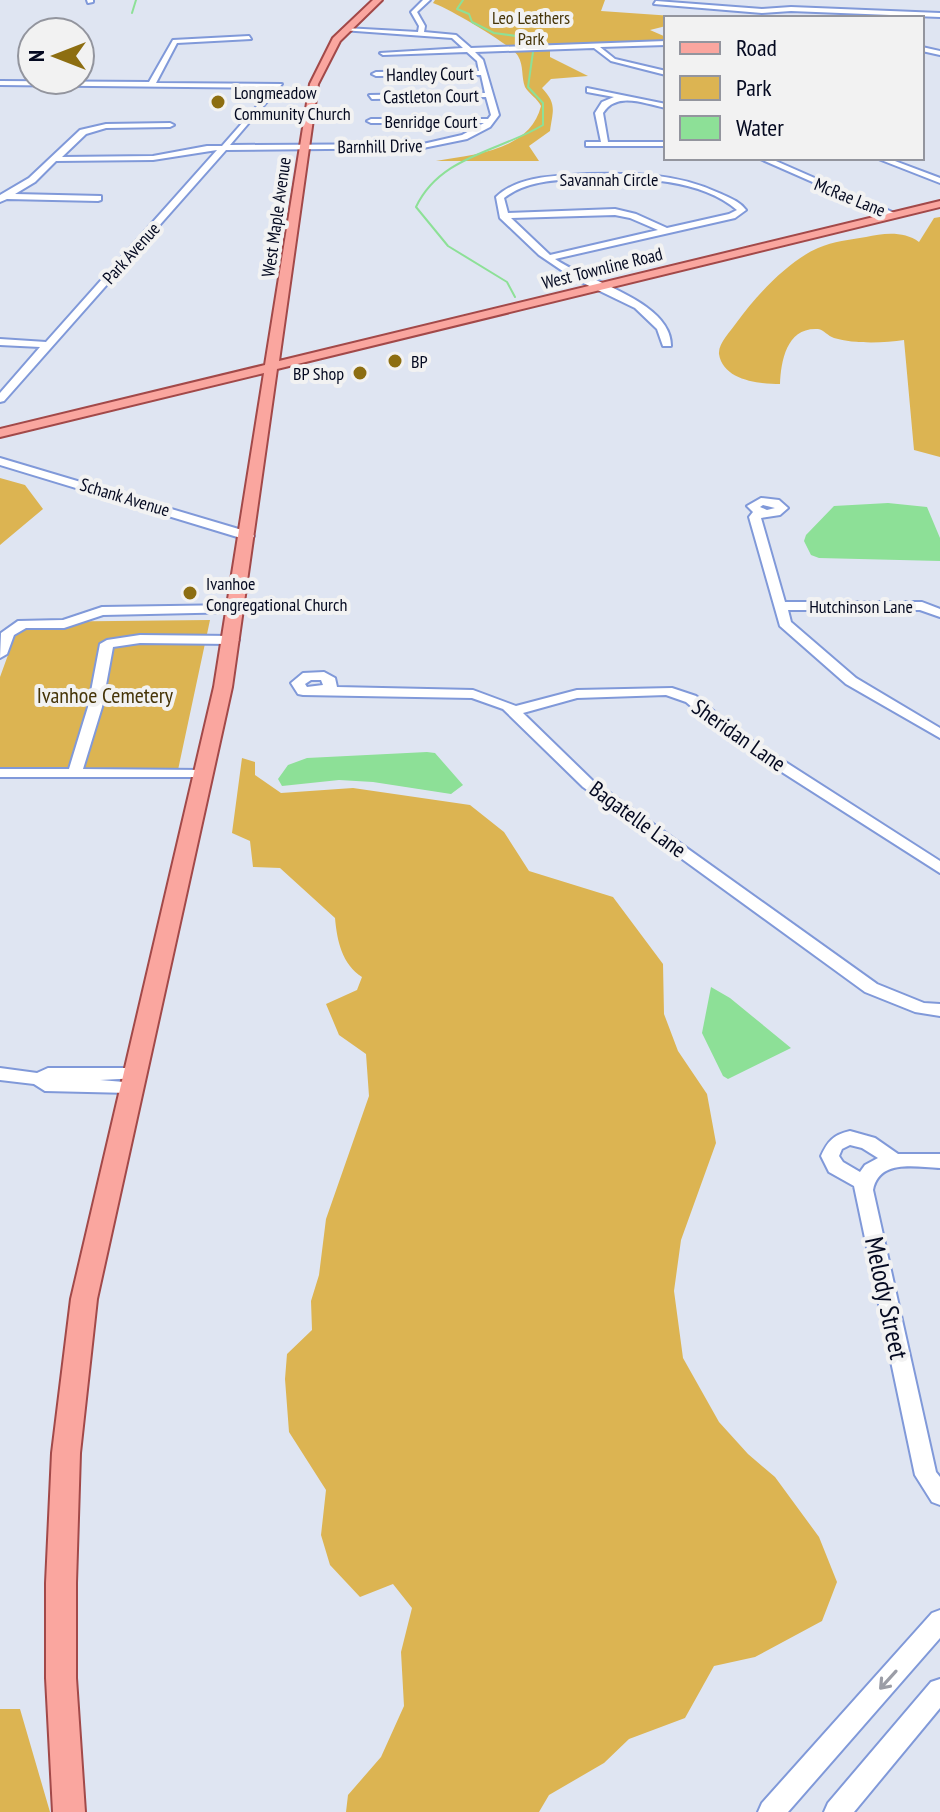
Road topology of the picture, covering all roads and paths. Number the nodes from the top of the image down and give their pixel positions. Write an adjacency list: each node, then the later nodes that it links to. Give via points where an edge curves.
1 (378, 0): 9 (main road, West Maple Avenue)
2 (427, 0): 10 (street, via 414,12)
3 (656, 3): 4 (street)
4 (762, 11): 5 (street); 8 (street)
5 (837, 14): 6 (street)
6 (923, 14): 7 (street)
7 (940, 15)
8 (751, 16)
9 (345, 30): 10 (street); 32 (main road, West Maple Avenue, via 317,74)
10 (421, 32): 14 (street, via 454,36)
11 (249, 38): 20 (street, via 175,41)
12 (664, 43): 13 (street)
13 (597, 48): 14 (street); 17 (street, via 613,60)
14 (473, 50): 15 (street); 16 (street)
15 (383, 53)
16 (484, 73): 18 (street, Handley Court); 22 (street)
17 (664, 73)
18 (376, 74)
19 (0, 83): 20 (street)
20 (152, 83): 33 (street, Park Avenue, via 278,85)
21 (590, 90): 24 (street)
22 (489, 95): 23 (street, Castleton Court); 27 (street, via 495,107)
23 (372, 97)
24 (621, 97): 25 (street); 30 (street, via 599,113)
25 (664, 106)
26 (371, 121): 27 (street, Benridge Court)
27 (490, 121): 32 (street, Barnhill Drive, via 471,134 439,144)
28 (170, 125): 34 (street, via 92,129)
29 (589, 144): 30 (street)
30 (605, 144): 31 (street)
31 (664, 144)
32 (304, 147): 33 (street, Barnhill Drive); 51 (main road, West Maple Avenue)
33 (226, 148): 34 (street, Barnhill Drive, via 141,159); 50 (street, Park Avenue)
34 (53, 159): 40 (street, via 32,180)
35 (767, 160): 43 (street, McRae Lane)
36 (885, 160): 38 (street)
37 (940, 169): 38 (street)
38 (921, 174): 39 (street)
39 (940, 181)
40 (3, 197): 41 (street)
41 (98, 198)
42 (940, 204): 43 (main road, West Townline Road)
43 (895, 215): 47 (main road, West Townline Road)
44 (503, 216): 45 (street, via 615,212); 45 (street, Savannah Circle, via 504,190 538,179 574,178 685,182 742,210); 46 (street)
45 (666, 231): 46 (street, Savannah Circle)
46 (549, 258): 47 (street)
47 (599, 288): 49 (street, via 652,315); 51 (main road, West Townline Road)
48 (0, 342): 50 (street)
49 (667, 344)
50 (49, 345): 52 (street, Park Avenue)
51 (272, 366): 53 (main road, West Townline Road); 56 (main road, West Maple Avenue)
52 (0, 399)
53 (0, 433)
54 (0, 461): 56 (street, Schank Avenue)
55 (760, 512): 57 (street, via 755,517)
56 (248, 536): 58 (main road, West Maple Avenue)
57 (780, 606): 59 (street, Hutchinson Lane, via 922,606); 64 (street, via 785,623 851,681)
58 (236, 609): 60 (main road, West Maple Avenue); 61 (street, via 102,611 64,624 23,624 8,633)
59 (940, 613)
60 (232, 640): 66 (street, via 107,644); 67 (main road, West Maple Avenue)
61 (0, 654)
62 (322, 691): 63 (street, Bagatelle Lane, via 473,694)
63 (513, 711): 68 (street, Sheridan Lane, via 577,694 667,691 691,699 732,734); 69 (street, Bagatelle Lane, via 588,784 871,988)
64 (940, 734)
65 (0, 773): 66 (street)
66 (75, 773): 67 (street)
67 (203, 774): 71 (main road, West Maple Avenue)
68 (940, 868)
69 (940, 1010)
70 (0, 1074): 71 (street, via 39,1079 45,1085)
71 (132, 1081): 78 (main road, West Maple Avenue, via 84,1299 66,1453 61,1678)
72 (893, 1160): 73 (street); 74 (street, via 871,1168); 74 (street, via 869,1140 841,1140 830,1156 836,1167)
73 (940, 1161)
74 (863, 1182): 75 (street, Melody Street, via 926,1475)
75 (940, 1495)
76 (940, 1621): 79 (street, one-way to 79)
77 (940, 1690): 80 (street)
78 (69, 1812)
79 (771, 1812)
80 (837, 1812)

